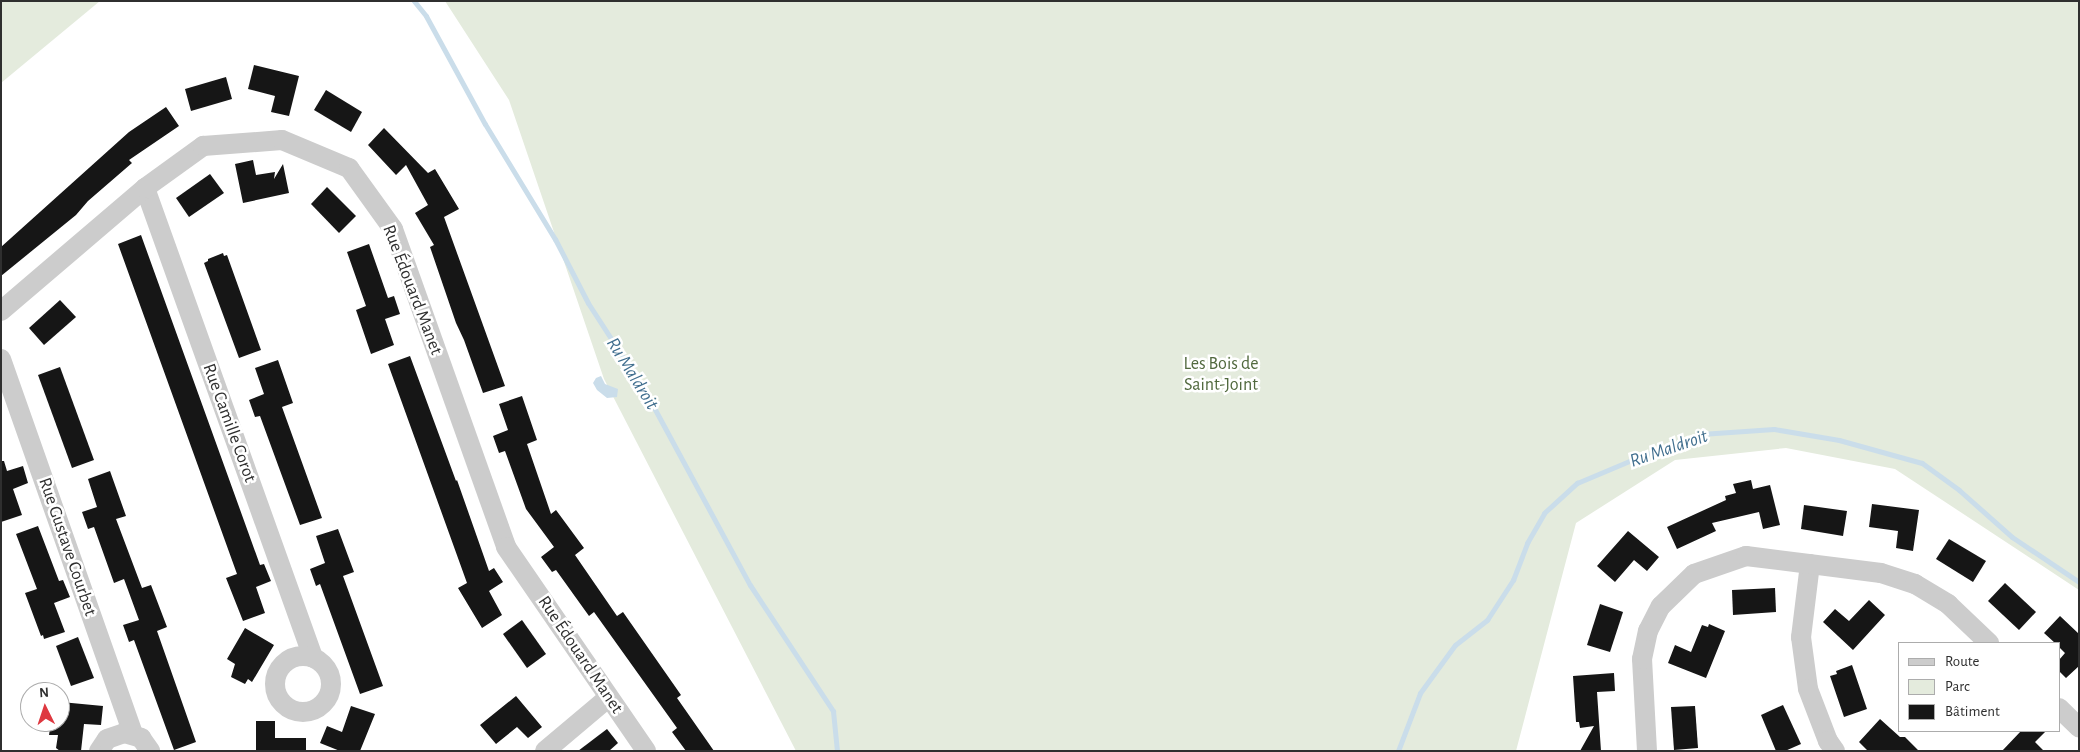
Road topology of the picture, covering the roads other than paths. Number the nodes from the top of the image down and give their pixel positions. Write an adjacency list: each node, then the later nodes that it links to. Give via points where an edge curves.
1 (145, 188): 2 (street, Rue Édouard Manet); 6 (street, Rue Camille Corot); 7 (street, Rue Édouard Manet, via 204,146 282,140 349,168 393,229 506,547)
2 (1, 311)
3 (1, 359): 10 (street, Rue Gustave Courbet)
4 (1810, 564): 5 (street, via 1881,573 1915,584 1948,604); 15 (street, via 1746,556 1694,574 1661,606 1648,631 1642,659); 16 (street, via 1801,637 1808,689)
5 (1988, 642)
6 (313, 658)
7 (608, 698): 13 (street); 14 (street, Rue Édouard Manet)
8 (2060, 709): 9 (street)
9 (2079, 727)
10 (133, 734): 11 (street, via 115,735 107,739); 12 (street, Rue Gustave Courbet, via 141,738)
11 (99, 751)
12 (150, 751)
13 (545, 751)
14 (646, 751)
15 (1647, 751)
16 (1835, 751)

